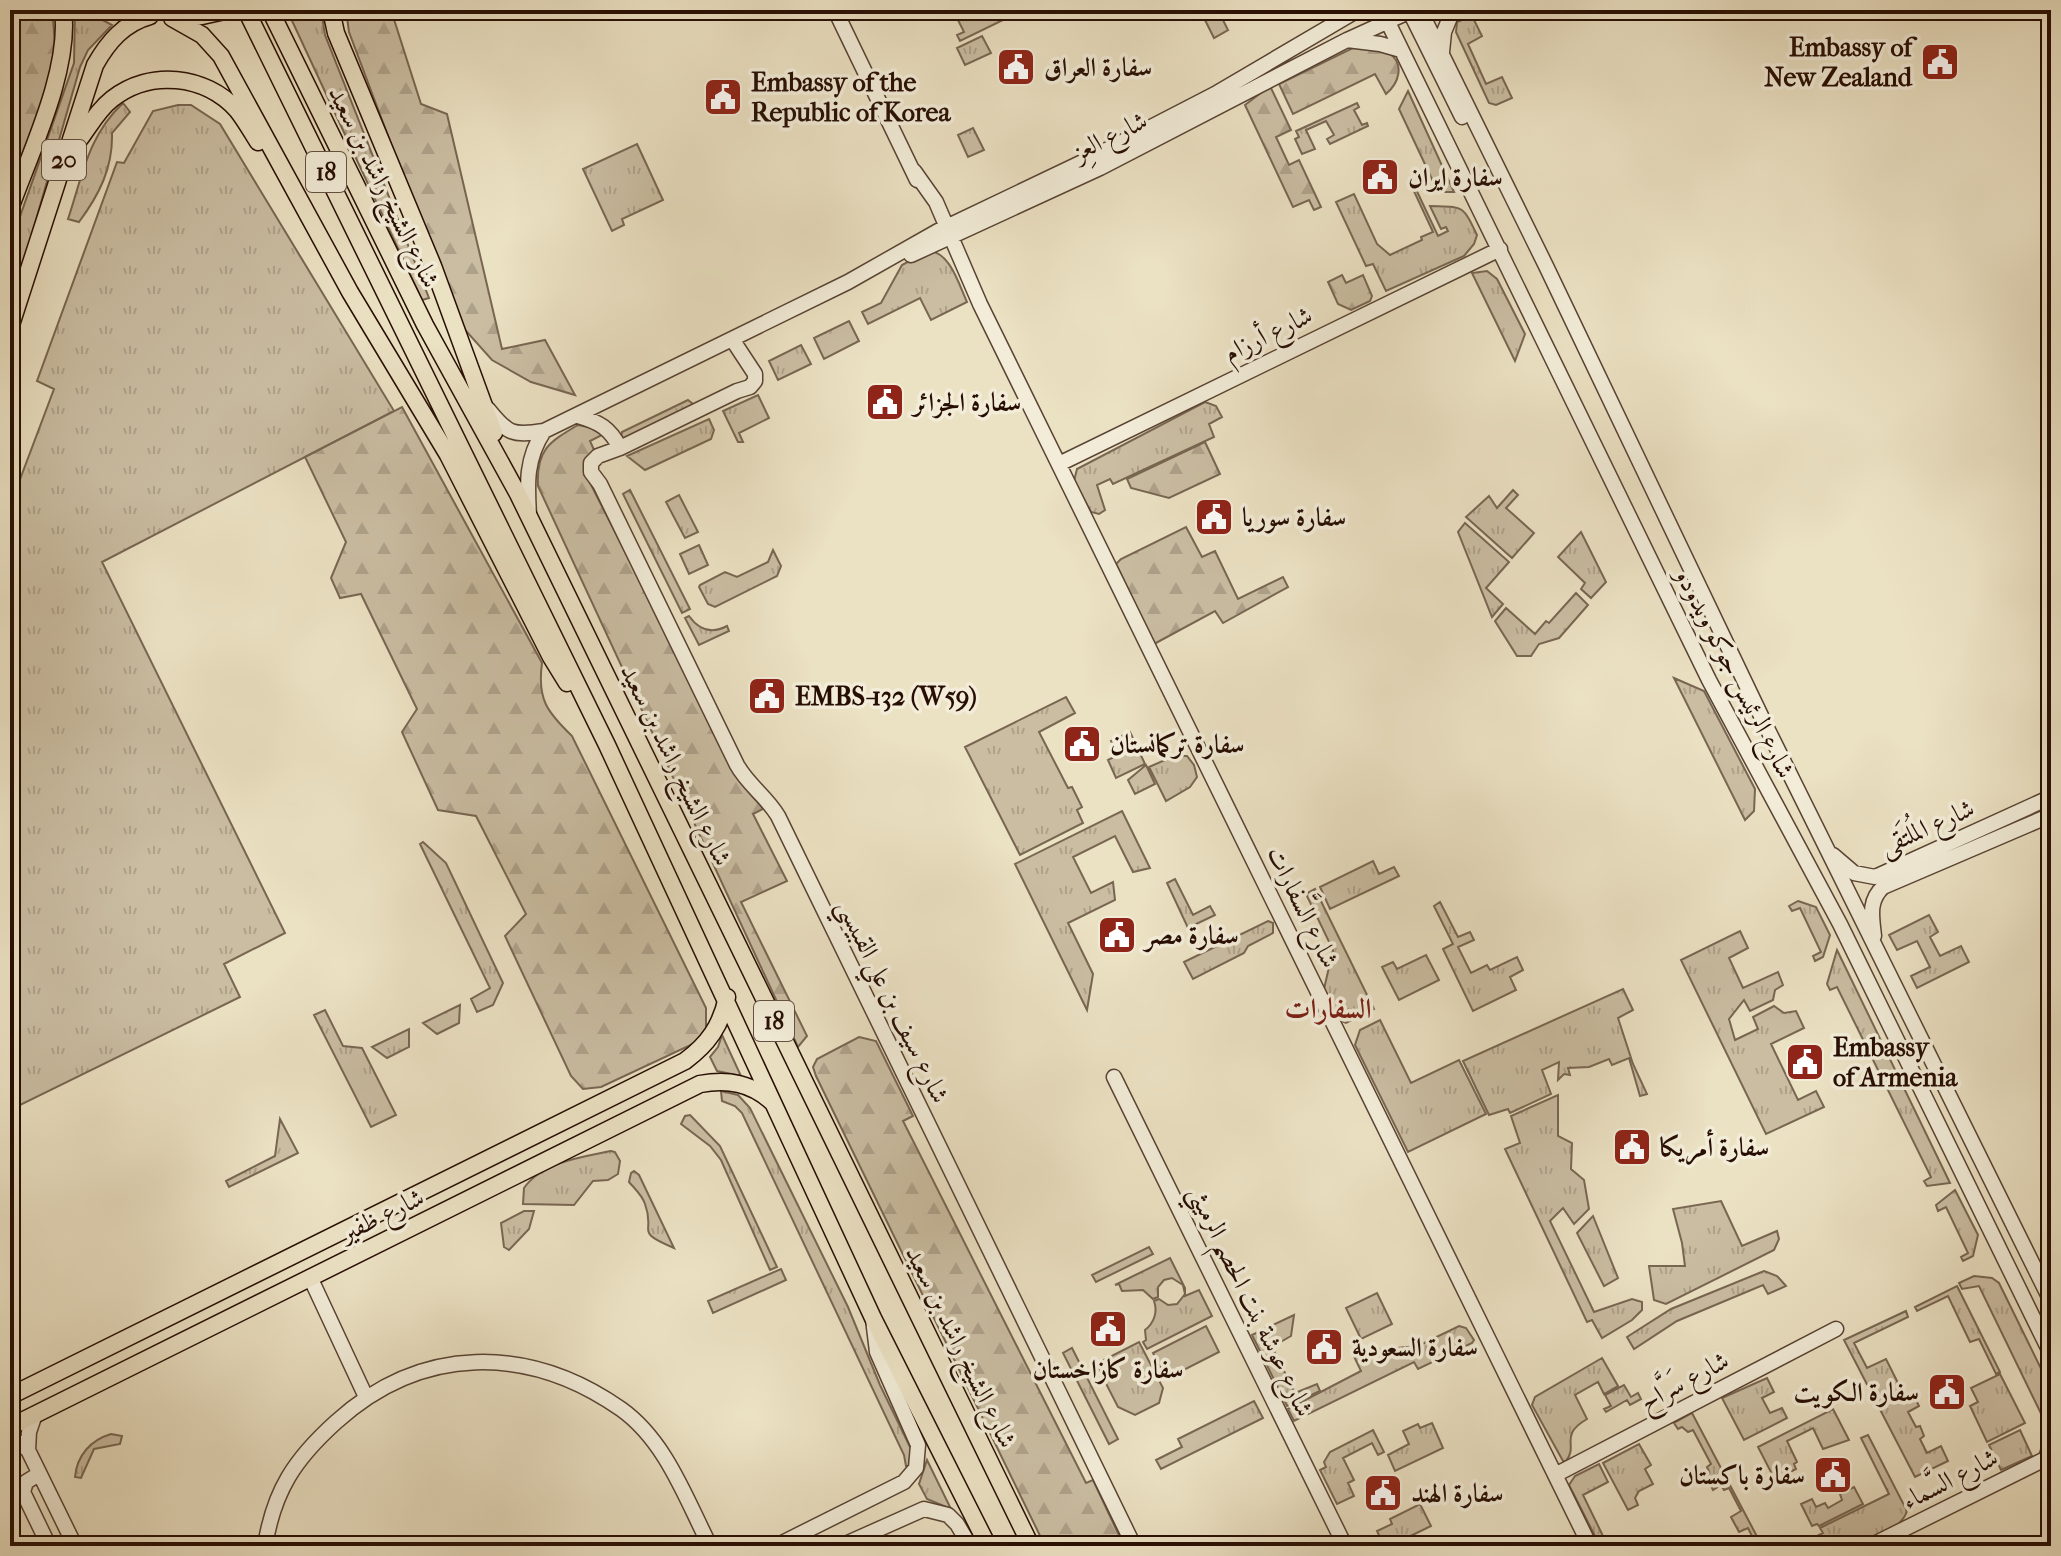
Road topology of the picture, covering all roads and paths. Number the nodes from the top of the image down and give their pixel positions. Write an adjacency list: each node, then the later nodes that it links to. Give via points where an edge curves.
1 (63, 10): 20 (main road, 20, via 66,30 54,83)
2 (127, 10): 12 (main road)
3 (229, 10): 14 (main road)
4 (246, 10): 33 (main road, شارع الشيخ راشد بن سعيد / 18)
5 (270, 10): 31 (main road, شارع الشيخ راشد بن سعيد / 18, via 425,325)
6 (331, 10): 26 (main road)
7 (835, 10): 21 (street, شارع السَّفارات, via 914,171 936,202)
8 (1358, 10): 11 (street, شارع العِز)
9 (1413, 10): 13 (street, شارع العِز); 17 (street, شارع الرئيس جوكو ويدودو); 23 (street, via 1526,244)
10 (1453, 10): 17 (street)
11 (1344, 15): 21 (street, شارع العِز, via 1215,94)
12 (150, 16): 14 (main road); 18 (main road, 20, via 124,28 102,51)
13 (1385, 16): 15 (street, شارع العِز); 16 (street, شارع الرئيس جوكو ويدودو)
14 (172, 18): 19 (main road, via 191,27 221,56)
15 (1347, 40): 16 (street); 21 (street, شارع العِز, via 1130,154)
16 (1401, 50): 22 (street, شارع الرئيس جوكو ويدودو)
17 (1442, 53): 23 (street, شارع الرئيس جوكو ويدودو)
18 (65, 156): 19 (main road, via 112,99 143,83 177,80 225,99 271,162); 24 (main road, 20)
19 (290, 179): 33 (main road, via 350,292 448,455 551,657)
20 (10, 209)
21 (946, 234): 25 (street, شارع العِز); 30 (street, شارع السَّفارات)
22 (1500, 249): 30 (street, شارع أرزام); 45 (street, شارع الرئيس جوكو ويدودو, via 1709,680 1833,910)
23 (1546, 266): 36 (street, شارع الرئيس جوكو ويدودو)
24 (10, 328)
25 (732, 339): 27 (street, شارع العِز); 29 (street, via 747,365 747,377 737,391)
26 (482, 403): 28 (street, شارع العِز, via 514,434); 31 (main road)
27 (578, 416): 28 (street, شارع العِز); 29 (street, via 603,425 613,435)
28 (544, 431): 32 (street, via 527,471)
29 (614, 451): 67 (street, شارع سيف بن علي القبيسي, via 598,468 600,484 737,765 778,816)
30 (1059, 464): 54 (street, شارع السَّفارات)
31 (518, 494): 32 (main road, شارع الشيخ راشد بن سعيد / 18)
32 (530, 522): 66 (main road, شارع الشيخ راشد بن سعيد / 18)
33 (607, 745): 38 (main road, شارع الشيخ راشد بن سعيد / 18)
34 (2051, 797): 36 (street, شارع المُلتَقى, via 1875,877 1854,873)
35 (2051, 815): 37 (street, شارع المُلتَقى, via 1883,887 1871,907)
36 (1827, 849): 37 (street, شارع الرئيس جوكو ويدودو)
37 (1875, 945): 42 (street, شارع الرئيس جوكو ويدودو)
38 (727, 997): 40 (main road, شارع الشيخ راشد بن سعيد / 18); 46 (main road, شارع ظفير, via 713,1034 685,1061)
39 (1114, 1077): 68 (street, شارع عوشة بنت الحصم الرميثي)
40 (777, 1106): 41 (main road, شارع ظفير, via 743,1084 700,1084); 43 (main road, شارع الشيخ راشد بن سعيد / 18)
41 (310, 1277): 47 (street); 48 (main road, شارع ظفير)
42 (2051, 1301)
43 (873, 1318): 55 (street, via 877,1352 919,1457 904,1482); 65 (main road, شارع الشيخ راشد بن سعيد / 18)
44 (1836, 1329): 54 (street, شارع سَرَّاح)
45 (2051, 1354)
46 (10, 1396)
47 (366, 1397): 59 (street, via 305,1450 291,1470); 60 (street, via 411,1374 468,1362 527,1367 582,1386 622,1410 653,1440)
48 (35, 1414): 49 (main road, شارع ظفير); 51 (street)
49 (10, 1427)
50 (10, 1436): 51 (street)
51 (28, 1450): 53 (street)
52 (2051, 1456): 70 (street, شارع السَّماء)
53 (39, 1474): 57 (street, via 26,1482 23,1492); 58 (street)
54 (1555, 1475): 69 (street, شارع السَّفارات)
55 (836, 1518): 61 (street); 62 (street)
56 (844, 1545): 63 (street); 64 (street, via 924,1509 953,1519)
57 (49, 1546)
58 (75, 1546)
59 (265, 1546)
60 (710, 1546)
61 (776, 1546)
62 (792, 1546)
63 (830, 1546)
64 (970, 1546)
65 (988, 1546)
66 (1031, 1546)
67 (1134, 1546)
68 (1345, 1546)
69 (1590, 1546)
70 (1870, 1546)

